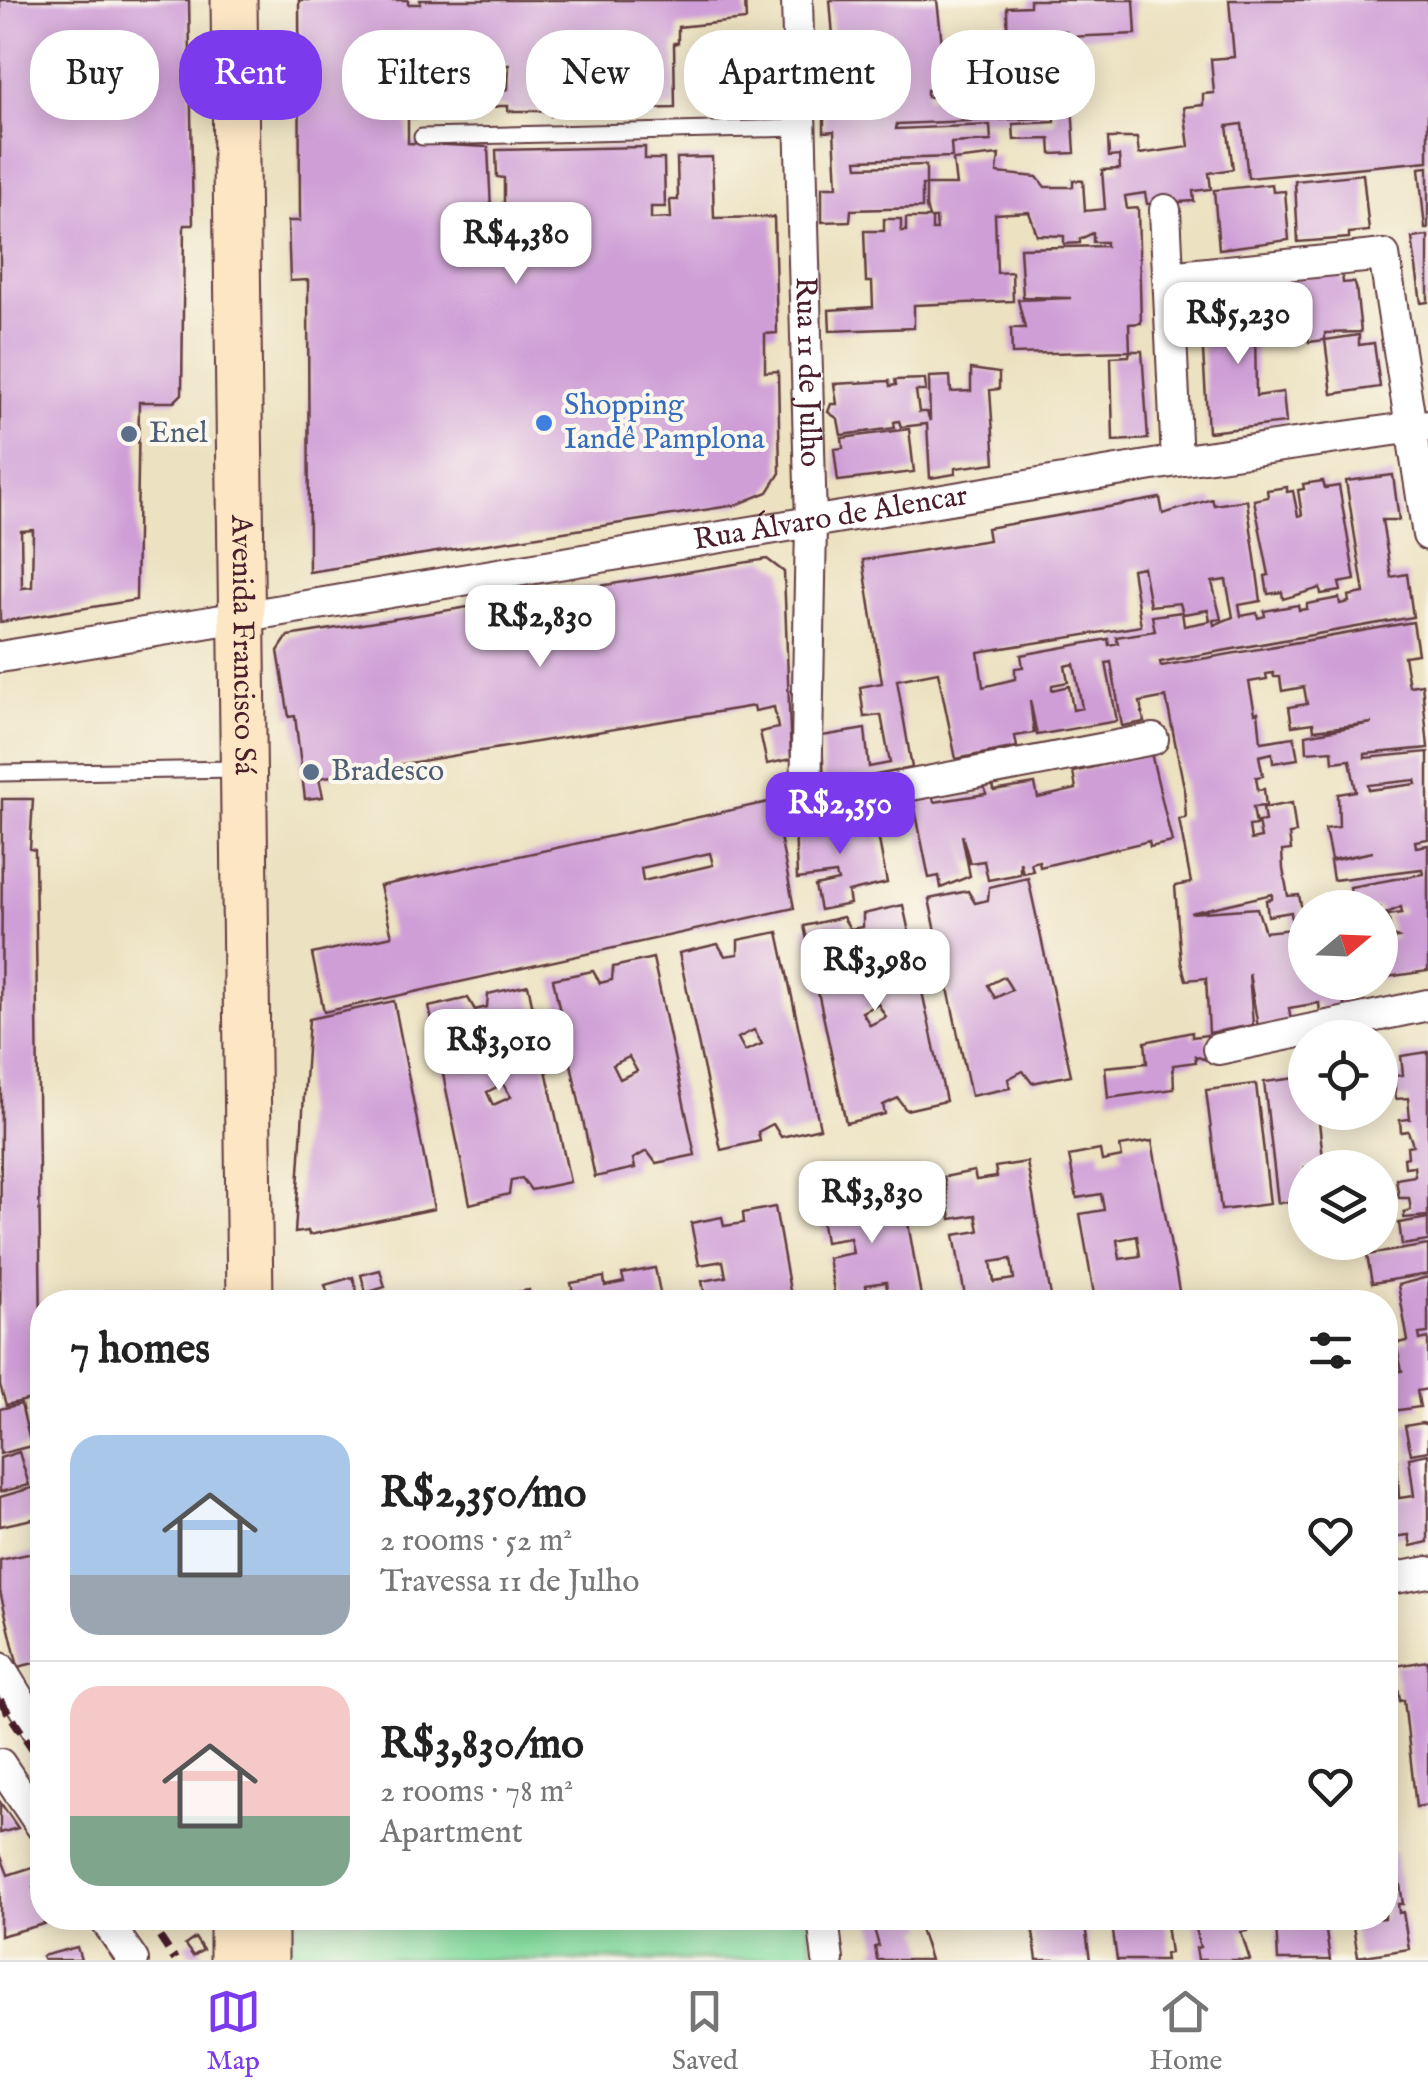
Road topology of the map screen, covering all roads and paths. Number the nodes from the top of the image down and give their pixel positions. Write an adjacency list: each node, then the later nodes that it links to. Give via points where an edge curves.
1 (234, 0): 11 (main road, Avenida Francisco Sá)
2 (797, 0): 3 (street, Rua 11 de Julho)
3 (799, 128): 4 (lane); 9 (street, Rua 11 de Julho)
4 (422, 137)
5 (1165, 210): 6 (street)
6 (1168, 277): 7 (street, via 1384,256); 8 (street)
7 (1420, 426): 8 (street, Rua Álvaro de Alencar); 10 (street)
8 (1176, 461): 9 (street, Rua Álvaro de Alencar)
9 (811, 523): 11 (street, Rua Álvaro de Alencar); 13 (street, Rua 11 de Julho, via 806,805)
10 (1428, 535)
11 (239, 616): 12 (street, Rua Álvaro de Alencar); 14 (main road, Avenida Francisco Sá)
12 (0, 657)
13 (1153, 738)
14 (241, 768): 15 (lane); 18 (main road, Avenida Francisco Sá)
15 (0, 773)
16 (1428, 1005): 17 (street)
17 (1218, 1049)
18 (247, 1290)
19 (1428, 1572): 20 (street)
20 (1398, 1578)
21 (0, 1668): 22 (street)
22 (30, 1717)
23 (0, 1764): 24 (street)
24 (30, 1809)
25 (112, 1930): 29 (street)
26 (233, 1930): 30 (main road)
27 (265, 1930): 31 (main road)
28 (824, 1930): 32 (street)
29 (133, 1960)
30 (234, 1960)
31 (265, 1960)
32 (828, 1960)

